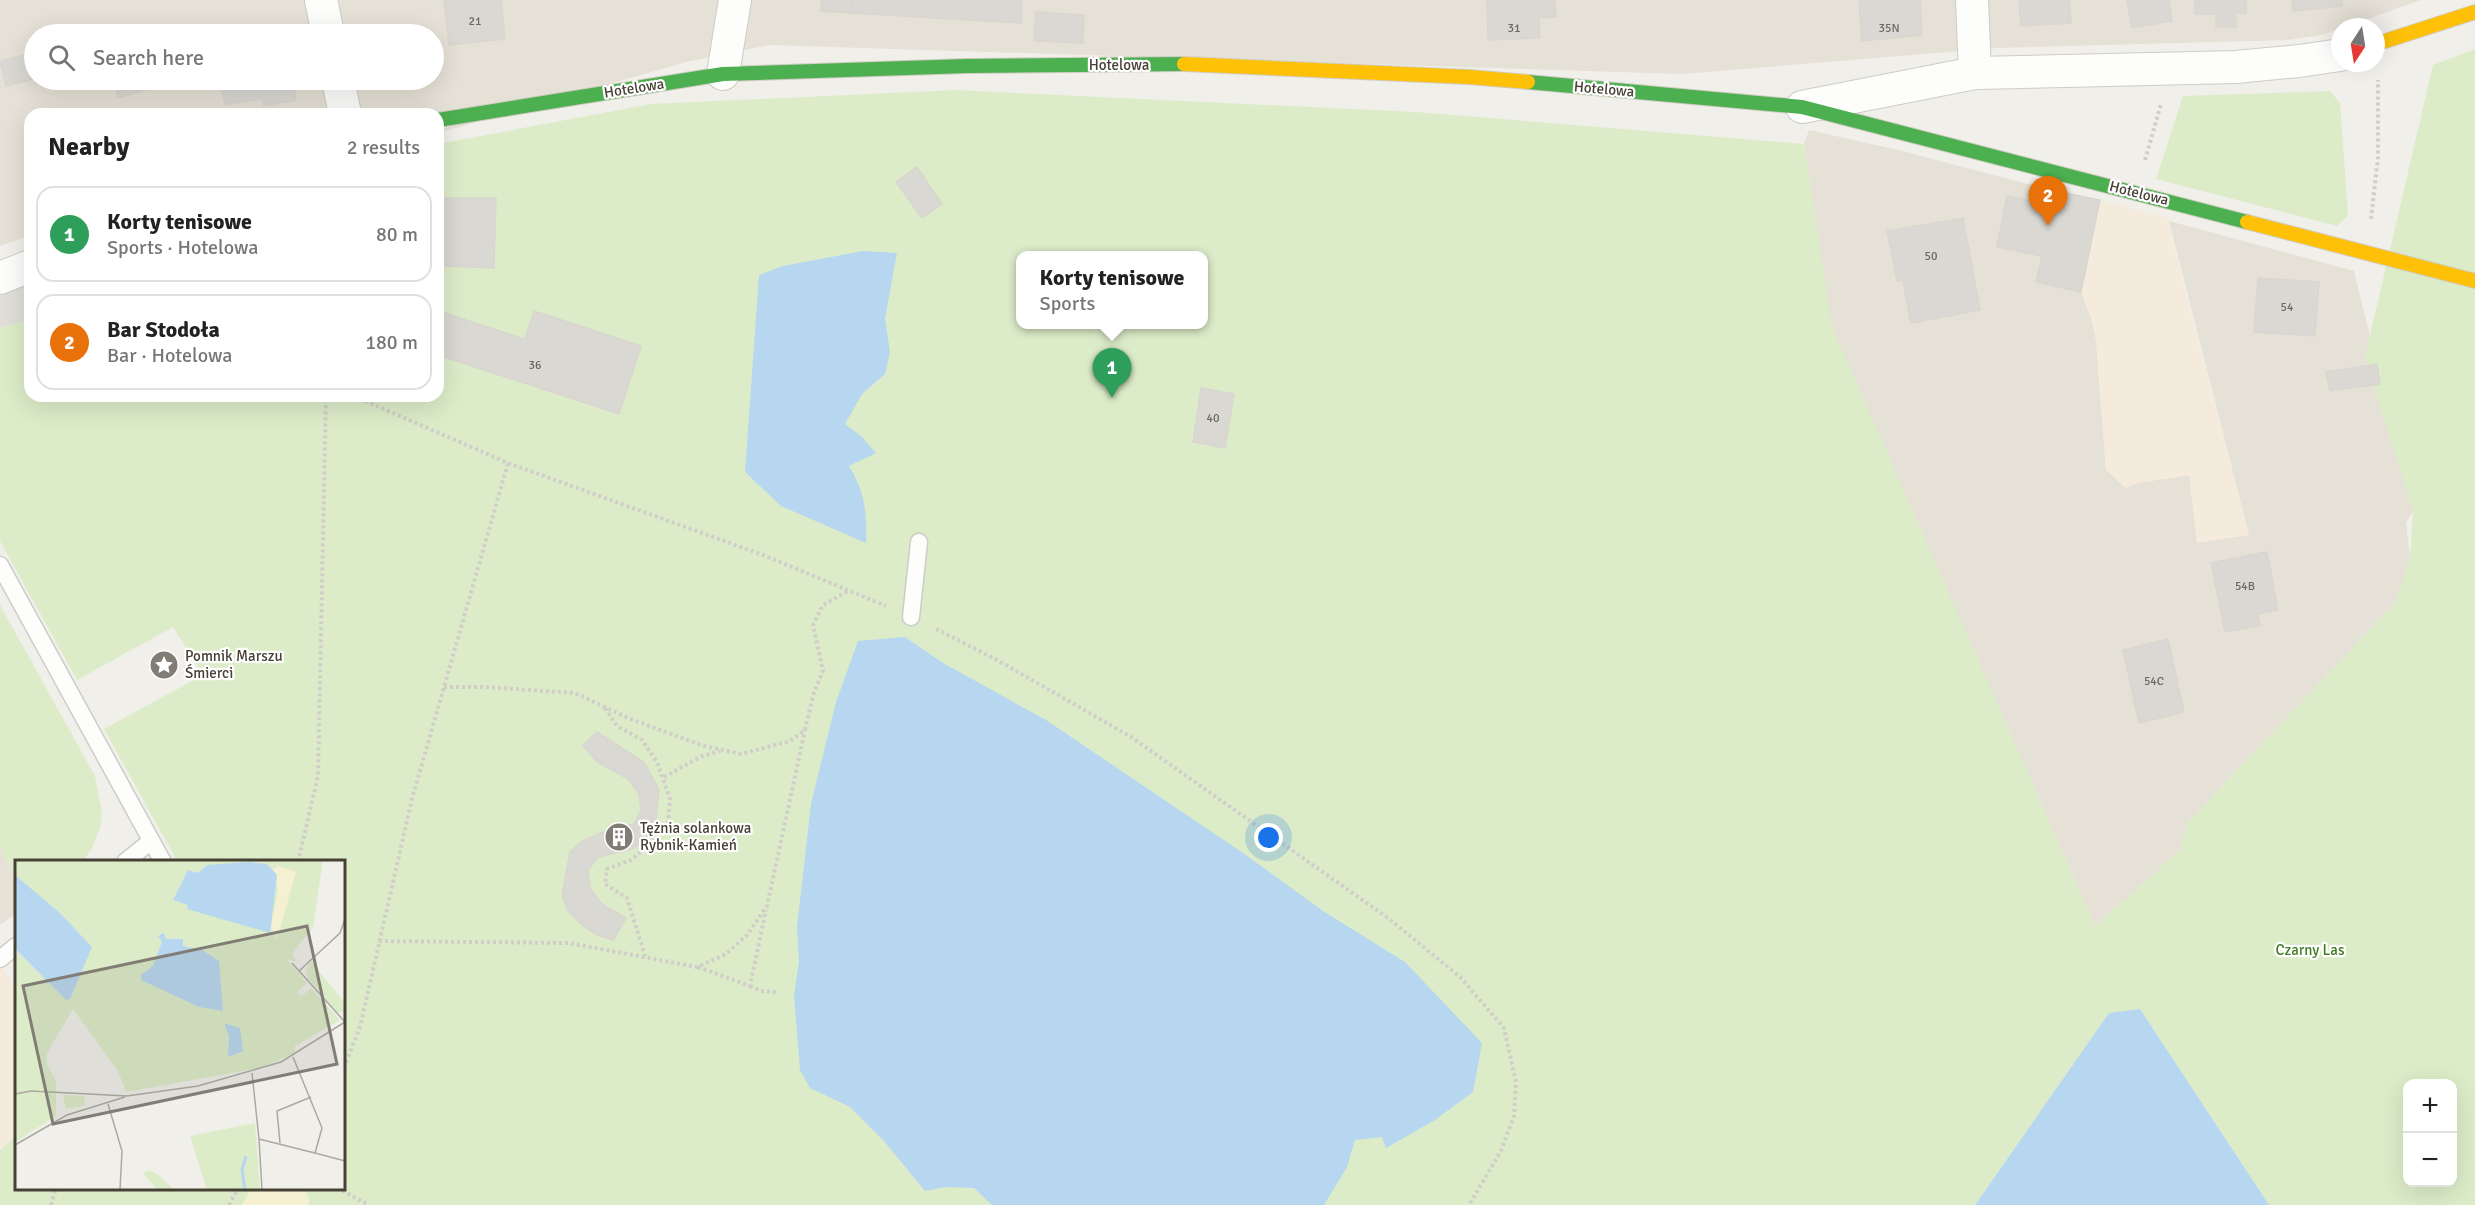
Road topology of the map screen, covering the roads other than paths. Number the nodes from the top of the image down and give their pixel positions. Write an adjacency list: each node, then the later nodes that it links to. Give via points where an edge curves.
1 (321, 0): 5 (street)
2 (735, 0): 9 (street)
3 (1972, 0): 8 (street)
4 (2475, 12): 6 (street)
5 (326, 24)
6 (2385, 41)
7 (2331, 57): 8 (street, Hotelowa, via 2236,67)
8 (1975, 73): 11 (street, Hotelowa)
9 (723, 74): 11 (street, Hotelowa, via 1194,64 1468,77); 13 (street, Hotelowa)
10 (340, 90): 12 (street)
11 (1802, 107): 16 (street, Hotelowa)
12 (344, 108)
13 (444, 119)
14 (24, 268): 15 (street)
15 (0, 278)
16 (2475, 281)
17 (919, 542): 19 (lane)
18 (0, 565): 20 (lane)
19 (911, 617)
20 (152, 841): 21 (lane); 22 (lane)
21 (126, 860)
22 (162, 860)
23 (15, 947): 24 (lane)
24 (0, 959)

